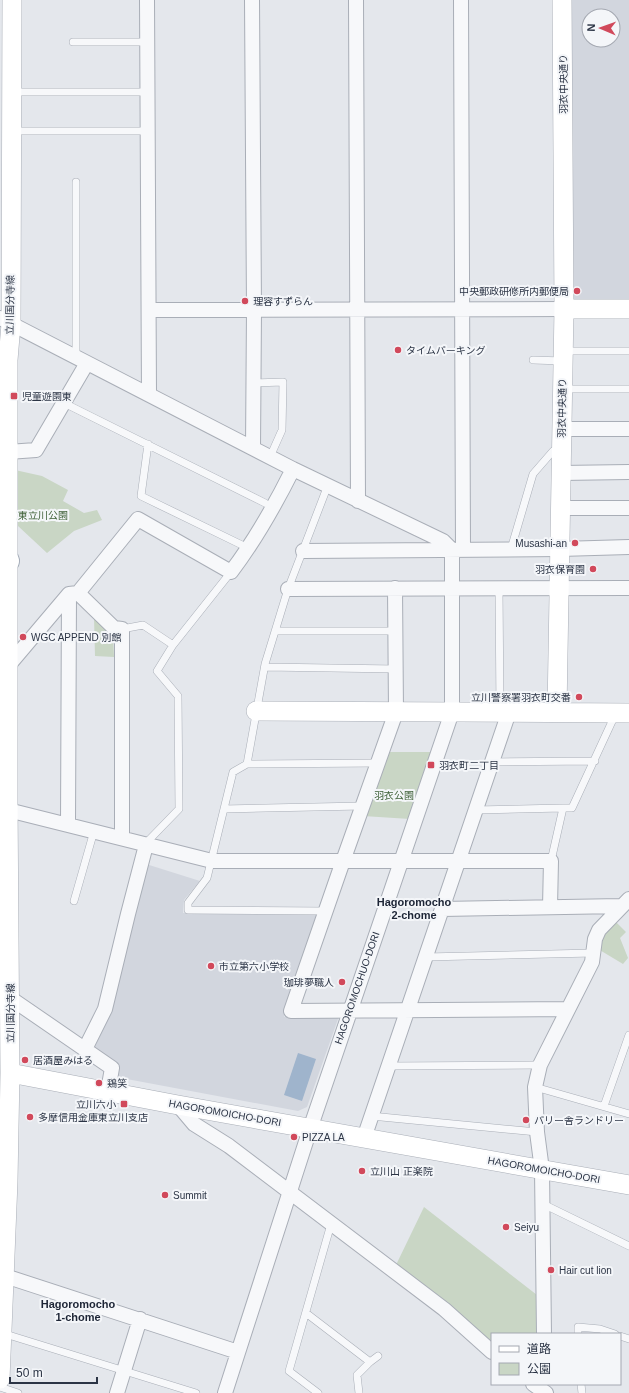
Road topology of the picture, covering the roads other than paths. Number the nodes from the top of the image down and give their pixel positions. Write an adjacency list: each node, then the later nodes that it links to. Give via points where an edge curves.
1 (12, 0): 9 (street, 立川国分寺線)
2 (148, 0): 8 (street)
3 (252, 0): 18 (street)
4 (356, 0): 19 (street)
5 (461, 0): 14 (street, HAGOROMOCHUO-DORI)
6 (562, 0): 15 (street, 羽衣中央通り)
7 (73, 42): 8 (lane)
8 (148, 42): 10 (street)
9 (9, 90): 10 (lane); 11 (street, 立川国分寺線)
10 (148, 92): 12 (street)
11 (11, 131): 12 (lane); 20 (street, 立川国分寺線)
12 (148, 131): 17 (street)
13 (76, 182): 23 (lane)
14 (462, 309): 15 (street); 19 (street); 50 (street, HAGOROMOCHUO-DORI)
15 (564, 309): 16 (street); 22 (street, 羽衣中央通り)
16 (629, 309)
17 (149, 310): 18 (street); 28 (street)
18 (254, 310): 19 (street); 25 (street)
19 (357, 310): 42 (street)
20 (5, 321): 23 (street); 30 (street, 立川国分寺線, via 8,360)
21 (629, 351): 22 (lane)
22 (563, 356): 24 (lane); 27 (street, 羽衣中央通り)
23 (82, 360): 28 (street); 29 (street)
24 (533, 360)
25 (253, 383): 34 (street); 37 (lane, via 283,382 282,430)
26 (629, 389): 27 (lane)
27 (563, 390): 31 (street, 羽衣中央通り)
28 (149, 394): 34 (street)
29 (64, 403): 33 (lane); 36 (street, via 36,450)
30 (4, 412): 36 (street, 立川国分寺線)
31 (562, 429): 32 (street); 35 (street, 羽衣中央通り)
32 (629, 429)
33 (148, 444): 43 (lane); 46 (lane, via 141,496)
34 (252, 448): 37 (street)
35 (562, 451): 40 (street, 羽衣中央通り); 48 (lane, via 553,451 533,474)
36 (8, 452): 52 (street, 立川国分寺線)
37 (270, 457): 38 (street)
38 (293, 469): 41 (street); 53 (street, via 274,508)
39 (629, 472): 40 (street)
40 (561, 473): 44 (street, 羽衣中央通り)
41 (328, 486): 42 (street); 51 (lane)
42 (358, 501): 50 (street)
43 (265, 503)
44 (560, 508): 45 (street); 49 (street, 羽衣中央通り)
45 (629, 508)
46 (242, 545)
47 (629, 547): 49 (street)
48 (511, 549): 49 (street); 50 (street)
49 (560, 549): 56 (street, 羽衣中央通り)
50 (457, 550): 51 (street); 59 (street, HAGOROMOCHUO-DORI)
51 (302, 551): 58 (lane)
52 (4, 561): 62 (street, 立川国分寺線)
53 (231, 572): 60 (street, via 138,519); 65 (lane)
54 (395, 588): 58 (street); 59 (street); 64 (street)
55 (499, 588): 56 (street); 59 (street); 74 (lane)
56 (559, 588): 57 (street); 71 (street, 羽衣中央通り)
57 (629, 588)
58 (288, 589): 63 (lane)
59 (452, 589): 73 (street, HAGOROMOCHUO-DORI)
60 (73, 594): 61 (street, via 114,628); 66 (street); 85 (street)
61 (122, 629): 65 (lane, via 143,625); 87 (street)
62 (4, 631): 66 (street, 立川国分寺線)
63 (276, 631): 64 (lane); 67 (lane)
64 (395, 631): 68 (street)
65 (173, 646): 88 (lane, via 157,670 178,696 179,809)
66 (8, 666): 69 (street, 立川国分寺線)
67 (265, 667): 68 (lane); 70 (lane)
68 (396, 669): 72 (street)
69 (4, 706): 83 (street, 立川国分寺線)
70 (256, 711): 72 (street); 79 (lane)
71 (557, 711): 74 (street); 75 (street)
72 (396, 712): 73 (street); 78 (street)
73 (452, 712): 74 (street); 91 (street, HAGOROMOCHUO-DORI)
74 (505, 712): 77 (street)
75 (622, 712): 76 (lane)
76 (595, 761): 77 (lane); 81 (lane, via 572,808)
77 (492, 762): 84 (street)
78 (378, 763): 79 (lane); 80 (street)
79 (247, 764): 82 (lane, via 233,772)
80 (362, 806): 82 (lane); 90 (street)
81 (563, 808): 84 (lane); 93 (lane)
82 (224, 809): 89 (lane)
83 (8, 810): 85 (street); 94 (street, 立川国分寺線)
84 (476, 810): 92 (street)
85 (68, 825): 86 (street)
86 (94, 831): 87 (street); 95 (lane)
87 (122, 838): 88 (street)
88 (146, 844): 89 (street); 107 (street, via 105,1009)
89 (212, 861): 90 (street); 99 (lane, via 208,878 188,903 188,910)
90 (343, 861): 91 (street); 99 (street)
91 (401, 861): 92 (street); 105 (street, HAGOROMOCHUO-DORI)
92 (458, 861): 93 (street); 98 (street)
93 (550, 861): 97 (street)
94 (4, 893): 102 (street, 立川国分寺線)
95 (74, 901)
96 (625, 902): 97 (street); 100 (street, via 599,930)
97 (550, 907): 98 (street)
98 (442, 909): 101 (street)
99 (326, 911): 105 (street, via 291,1011)
100 (593, 953): 101 (lane); 103 (street, via 592,962)
101 (426, 957): 104 (street)
102 (5, 1005): 107 (street); 110 (street, 立川国分寺線)
103 (568, 1009): 104 (street); 108 (street)
104 (408, 1010): 105 (street); 109 (street)
105 (350, 1011): 117 (street, HAGOROMOCHUO-DORI)
106 (629, 1034): 114 (lane)
107 (84, 1049): 112 (street, via 112,1068)
108 (540, 1065): 109 (lane); 111 (street)
109 (389, 1066): 116 (street)
110 (6, 1074): 112 (street, HAGOROMOICHO-DORI); 121 (street, 立川国分寺線)
111 (535, 1088): 114 (lane); 118 (street)
112 (108, 1091): 113 (street, HAGOROMOICHO-DORI)
113 (178, 1105): 117 (street, HAGOROMOICHO-DORI); 123 (street, via 194,1124 229,1146)
114 (604, 1106): 115 (lane)
115 (629, 1114)
116 (371, 1116): 118 (lane); 119 (street)
117 (310, 1129): 119 (street, HAGOROMOICHO-DORI); 123 (street, HAGOROMOCHUO-DORI)
118 (537, 1132): 120 (street)
119 (364, 1138): 120 (street, HAGOROMOICHO-DORI)
120 (542, 1170): 122 (street, HAGOROMOICHO-DORI); 124 (street)
121 (4, 1181): 127 (street, 立川国分寺線)
122 (629, 1185)
123 (290, 1192): 125 (street); 135 (street, HAGOROMOCHUO-DORI)
124 (543, 1204): 126 (lane); 131 (street)
125 (331, 1224): 128 (lane); 134 (street, via 444,1309)
126 (629, 1246)
127 (5, 1276): 129 (street); 130 (street, 立川国分寺線)
128 (306, 1313): 137 (lane); 146 (lane, via 289,1371)
129 (140, 1319): 135 (street); 138 (street)
130 (2, 1333): 138 (lane); 139 (street, 立川国分寺線)
131 (544, 1333)
132 (578, 1333): 133 (lane, via 578,1328 600,1329)
133 (612, 1333)
134 (491, 1351)
135 (238, 1352): 145 (street, HAGOROMOCHUO-DORI)
136 (378, 1356): 137 (lane)
137 (370, 1362): 147 (lane, via 357,1375)
138 (124, 1371): 143 (street); 144 (lane)
139 (0, 1378)
140 (534, 1385): 148 (street)
141 (0, 1387): 142 (lane)
142 (18, 1393)
143 (117, 1393)
144 (196, 1393)
145 (225, 1393)
146 (318, 1393)
147 (359, 1393)
148 (545, 1393)

